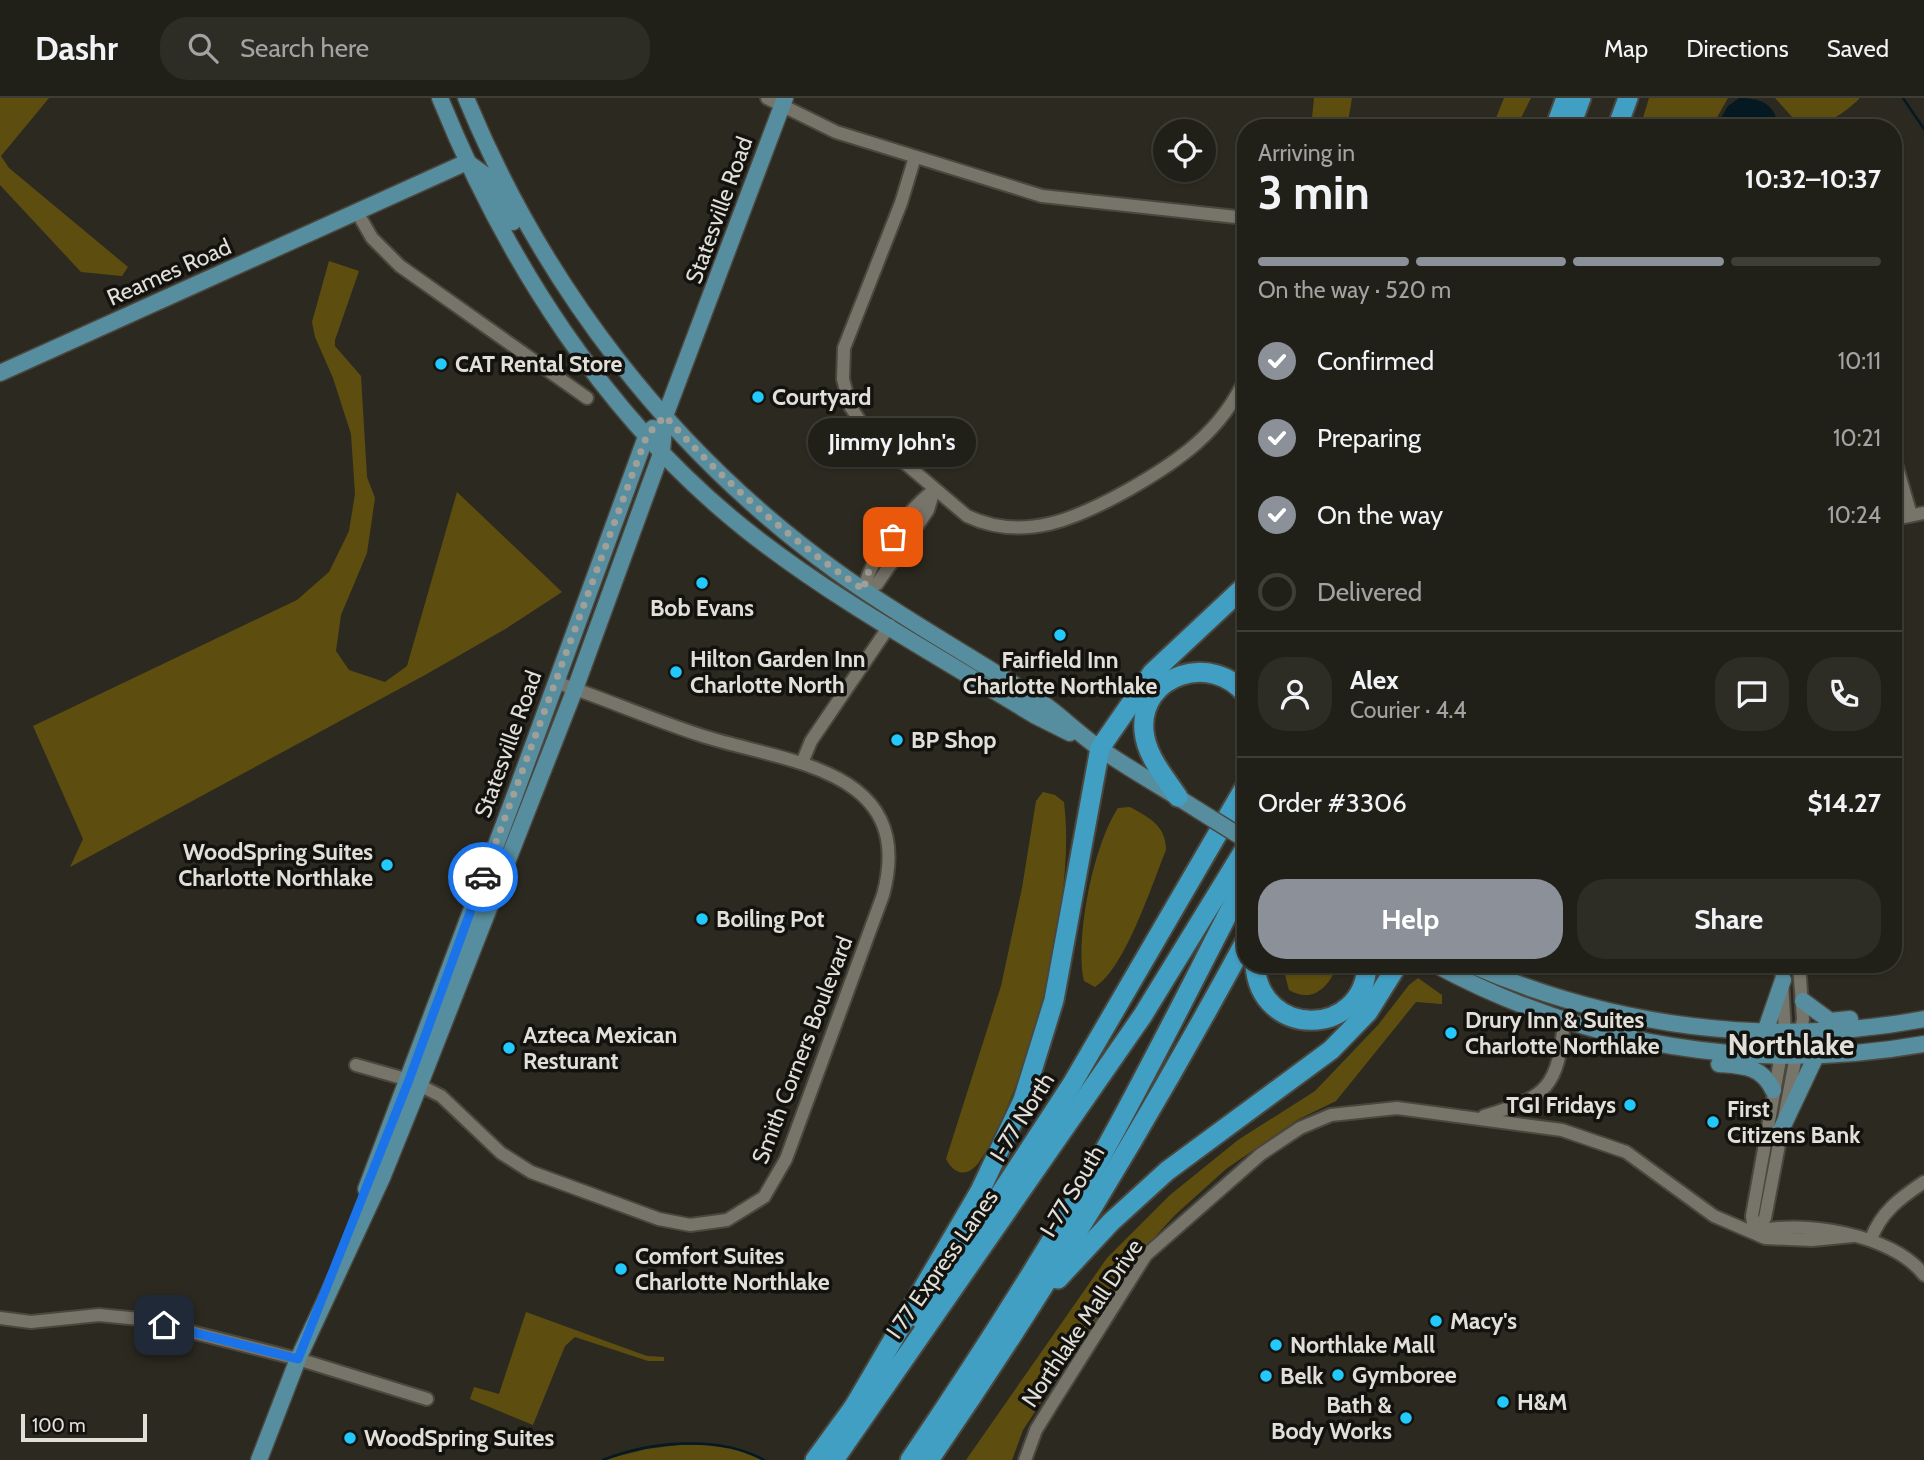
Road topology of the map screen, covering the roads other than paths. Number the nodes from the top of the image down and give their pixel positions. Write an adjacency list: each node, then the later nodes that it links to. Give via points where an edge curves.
1 (440, 98): 13 (main road)
2 (466, 98): 16 (main road, via 513,200)
3 (1566, 98): 8 (highway)
4 (1581, 98): 9 (highway)
5 (1614, 98): 10 (highway)
6 (1628, 98): 11 (highway)
7 (778, 101): 12 (street, via 836,132); 20 (main road, Statesville Road)
8 (1558, 119)
9 (1573, 119)
10 (1606, 119)
11 (1620, 119)
12 (915, 157): 15 (street, via 1054,199); 24 (street, via 844,348 843,379 858,420)
13 (467, 162): 14 (main road, Reames Road); 16 (main road, via 488,177 531,251); 21 (main road, via 541,296)
14 (357, 212): 17 (main road, Reames Road); 19 (street, via 372,238 400,266)
15 (1237, 217)
16 (579, 309): 20 (main road)
17 (0, 373)
18 (1237, 392): 24 (street, via 1217,425 1187,454 1072,519 1015,528 988,525 967,516)
19 (587, 398)
20 (665, 416): 21 (main road, Statesville Road); 22 (main road, Statesville Road); 27 (main road, via 745,498)
21 (647, 435): 22 (main road); 30 (main road, Statesville Road)
22 (663, 451): 29 (main road, via 721,509 764,543); 32 (main road, Statesville Road)
23 (1902, 475): 25 (street)
24 (934, 490): 27 (street, via 917,502 866,576)
25 (1920, 514): 26 (street)
26 (1902, 517)
27 (864, 590): 34 (main road, via 1042,703)
28 (1237, 593): 34 (highway, via 1160,663)
29 (890, 625): 34 (main road, via 1034,715); 35 (street, via 811,741)
30 (555, 682): 32 (street, Smith Corners Boulevard); 33 (main road, Statesville Road)
31 (1237, 687): 37 (highway, via 1229,679 1202,671 1180,675 1155,693 1145,715 1146,740)
32 (575, 689): 35 (street, Smith Corners Boulevard, via 697,734); 39 (main road, Statesville Road)
33 (534, 746): 36 (main road, Statesville Road); 39 (main road, via 538,752)
34 (1100, 748): 37 (main road); 78 (highway, via 1054,1000 1023,1100 984,1182)
35 (802, 764): 64 (street, Smith Corners Boulevard, via 829,771 866,798 885,831 891,861 883,895 796,1135 764,1197 735,1216 707,1225 659,1219 531,1172 501,1153 461,1113)
36 (522, 777): 40 (main road, via 516,813); 64 (main road, Statesville Road)
37 (1178, 797): 41 (main road, bridge)
38 (1237, 800): 78 (highway, I-77 North, via 1151,954 1031,1149)
39 (531, 802): 40 (main road, Statesville Road)
40 (524, 819): 64 (main road, Statesville Road)
41 (1237, 834)
42 (1237, 862): 81 (highway, I 77 Express Lanes, via 1130,1034)
43 (1237, 897): 82 (highway, via 1091,1174)
44 (1237, 956): 75 (highway, I-77 South)
45 (1256, 973): 46 (highway, via 1270,1004 1290,1017 1312,1021 1333,1016 1354,1001)
46 (1365, 973)
47 (1392, 973): 75 (highway, via 1368,1012 1331,1050 1167,1171 1090,1243)
48 (1452, 973): 55 (main road)
49 (1493, 973): 57 (main road, via 1615,1013 1685,1026)
50 (1782, 973): 57 (main road)
51 (1782, 973): 58 (street)
52 (1800, 973): 53 (street)
53 (1803, 1001): 56 (main road, via 1830,1021 1868,1018); 58 (street)
54 (1924, 1019): 56 (main road)
55 (1564, 1021): 60 (main road); 66 (street, via 1559,1065 1545,1087 1526,1102)
56 (1882, 1026): 58 (main road)
57 (1765, 1032): 58 (main road)
58 (1792, 1032): 62 (street)
59 (1924, 1044): 61 (main road)
60 (1654, 1045): 62 (main road); 65 (main road, via 1680,1059 1755,1068)
61 (1816, 1056): 62 (main road); 67 (main road)
62 (1786, 1057): 65 (street); 67 (street)
63 (356, 1065): 64 (street, Smith Corners Boulevard)
64 (414, 1082): 76 (main road, Statesville Road, via 382,1178)
65 (1773, 1090): 69 (street)
66 (1477, 1119): 70 (street, Northlake Mall Drive, via 1562,1130 1626,1152); 84 (street, Northlake Mall Drive, via 1397,1108 1331,1115 1300,1128 1261,1154 1146,1255 1036,1430)
67 (1780, 1130): 71 (street, via 1765,1218)
68 (1924, 1182): 72 (street, via 1888,1209)
69 (1754, 1201): 70 (street, via 1748,1214 1739,1219); 71 (street)
70 (1709, 1212): 71 (street, Northlake Mall Drive)
71 (1754, 1232): 72 (street, Northlake Mall Drive, via 1768,1228 1835,1231)
72 (1871, 1239): 73 (street, Northlake Mall Drive, via 1901,1253)
73 (1924, 1275)
74 (0, 1318): 76 (street, via 38,1322 115,1315)
75 (1023, 1319): 83 (highway, I-77 South)
76 (298, 1359): 77 (street); 79 (main road, Statesville Road)
77 (427, 1399)
78 (852, 1410): 80 (highway, I-77 North)
79 (259, 1460)
80 (815, 1460)
81 (834, 1460)
82 (910, 1460)
83 (929, 1460)
84 (1026, 1460)

